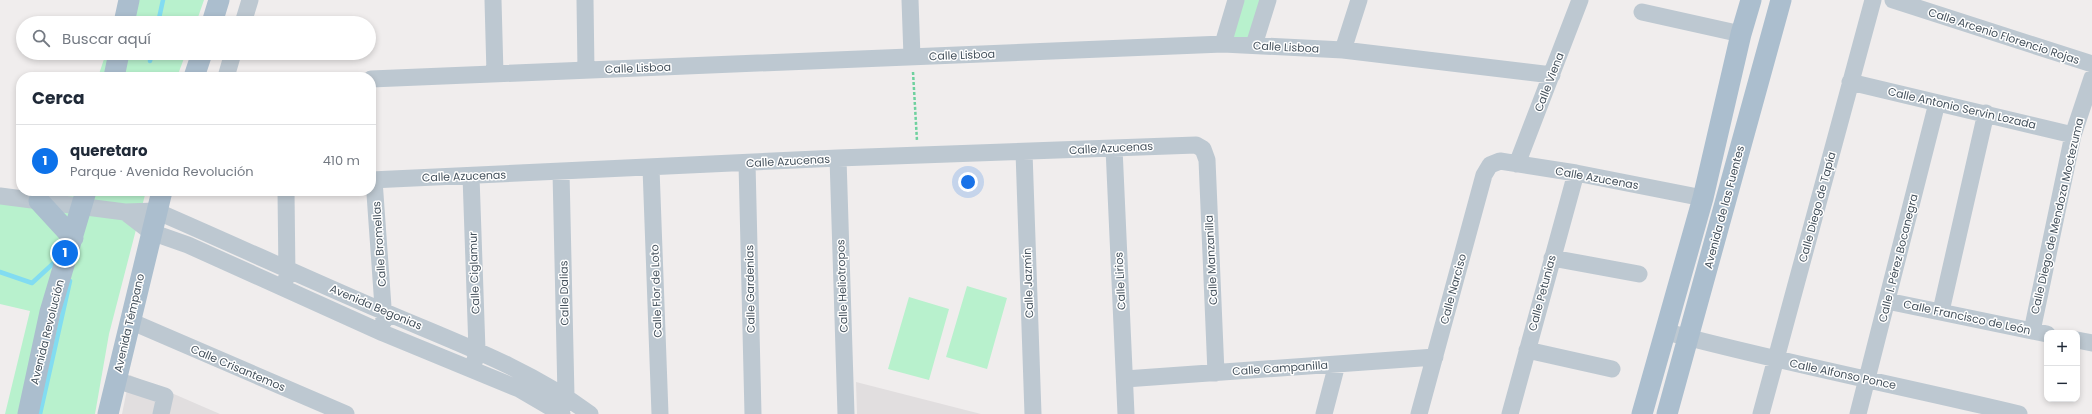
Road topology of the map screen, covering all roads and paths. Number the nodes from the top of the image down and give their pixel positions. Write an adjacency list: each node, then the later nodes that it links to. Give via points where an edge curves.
1 (129, 0): 16 (main road)
2 (219, 0): 17 (main road)
3 (250, 0): 18 (street)
4 (493, 0): 32 (street)
5 (585, 0): 28 (street)
6 (910, 0): 23 (street)
7 (1236, 0): 20 (street)
8 (1268, 0): 21 (street)
9 (1359, 0): 22 (street)
10 (1580, 0): 33 (street, Calle Viena)
11 (1750, 0): 19 (main road, Avenida de las Fuentes)
12 (1781, 0): 75 (main road, Avenida de las Fuentes)
13 (1873, 0): 36 (street, Calle Diego de Tapía)
14 (1893, 0): 27 (street, Calle Arcenio Florencio Rojas)
15 (1642, 12): 19 (street)
16 (126, 16)
17 (214, 16)
18 (245, 16)
19 (1741, 34): 58 (main road, Avenida de las Fuentes)
20 (1223, 44): 21 (street, Calle Lisboa); 23 (street, Calle Lisboa)
21 (1254, 45): 22 (street, Calle Lisboa)
22 (1343, 50): 33 (street, Calle Lisboa)
23 (912, 57): 28 (street, Calle Lisboa); 43 (path)
24 (118, 60): 29 (main road)
25 (200, 60): 30 (main road)
26 (232, 60): 31 (street)
27 (2092, 64)
28 (586, 70): 32 (street, Calle Lisboa)
29 (115, 72)
30 (196, 72)
31 (228, 72)
32 (495, 74): 35 (street, Calle Lisboa)
33 (1552, 75): 46 (street, Calle Viena)
34 (2092, 78): 39 (street, Calle Diego de Mendoza Moctezuma)
35 (376, 79)
36 (1850, 82): 37 (street, Calle Antonio Servin Lozada); 81 (street, Calle Diego de Tapía)
37 (1937, 103): 38 (street, Calle Antonio Servin Lozada); 68 (street, Calle I. Pérez Bocanegra)
38 (1986, 113): 39 (street, Calle Antonio Servin Lozada); 69 (street)
39 (2073, 135): 74 (street, Calle Diego de Mendoza Moctezuma)
40 (1114, 148): 41 (street, Calle Azucenas, via 1188,144); 42 (street, Calle Azucenas); 87 (street, Calle Lirios)
41 (1203, 149): 85 (street, Calle Manzanilla, via 1207,160)
42 (1024, 152): 43 (street, Calle Azucenas); 99 (street, Calle Jazmín)
43 (918, 156): 44 (street, Calle Azucenas)
44 (838, 158): 45 (street, Calle Azucenas); 98 (street, Calle Heliotropos)
45 (748, 163): 48 (street, Calle Azucenas); 97 (street, Calle Gardenias)
46 (1517, 164): 47 (street, Calle Azucenas, via 1500,162); 50 (street, Calle Azucenas)
47 (1490, 165): 80 (street, Calle Narciso, via 1484,175)
48 (651, 168): 49 (street, Calle Azucenas); 96 (street, Calle Flor de Loto)
49 (561, 172): 51 (street, Calle Azucenas); 89 (street, Calle Dalias)
50 (1576, 173): 58 (street, Calle Azucenas); 64 (street, Calle Petunias)
51 (471, 176): 52 (street, Calle Azucenas); 78 (street, Calle Ciglamur)
52 (376, 180)
53 (0, 196): 59 (street)
54 (160, 196): 60 (main road, Avenida Témpano)
55 (286, 196): 65 (street)
56 (374, 196): 70 (street, Calle Bromellas)
57 (85, 198): 59 (street); 61 (street); 63 (main road, Avenida Revolución)
58 (1703, 198): 72 (main road, Avenida de las Fuentes)
59 (39, 201): 63 (main road)
60 (156, 211): 61 (street); 62 (main road, Avenida Témpano); 65 (street, Avenida Begonias)
61 (125, 212): 62 (street, Avenida Begonias)
62 (151, 232): 67 (street, Avenida Begonias, via 188,245); 71 (main road, Avenida Témpano)
63 (73, 238): 90 (main road, Avenida Revolución, via 50,312)
64 (1552, 258): 66 (street); 79 (street, Calle Petunias)
65 (287, 268): 67 (street); 70 (street, Avenida Begonias)
66 (1639, 274)
67 (286, 289): 73 (street, Avenida Begonias)
68 (1887, 301): 69 (street, Calle Francisco de León); 86 (street, Calle I. Pérez Bocanegra)
69 (1941, 311): 74 (street, Calle Francisco de León)
70 (385, 312): 73 (street, Calle Bromellas); 78 (street, Avenida Begonias)
71 (130, 321): 88 (main road, Avenida Témpano); 93 (street, Calle Crisantemos)
72 (1667, 332): 75 (street, Calle Alfonso Ponce); 104 (main road, Avenida de las Fuentes)
73 (383, 333): 84 (street, Avenida Begonias)
74 (2039, 333)
75 (1689, 338): 81 (street, Calle Alfonso Ponce); 105 (main road, Avenida de las Fuentes)
76 (2080, 341): 77 (street)
77 (2092, 343)
78 (477, 350): 84 (street, Calle Ciglamur); 89 (street, Avenida Begonias)
79 (1527, 350): 83 (street); 103 (street, Calle Petunias)
80 (1435, 357): 82 (street, Calle Campanilla); 102 (street, Calle Narciso)
81 (1776, 360): 86 (street, Calle Alfonso Ponce); 106 (street, Calle Diego de Tapía)
82 (1337, 364): 85 (street, Calle Campanilla); 101 (street)
83 (1612, 368)
84 (474, 370): 94 (street, Avenida Begonias, via 519,389)
85 (1216, 373): 87 (street, Calle Campanilla)
86 (1867, 378): 107 (street, Calle I. Pérez Bocanegra); 108 (street, Calle Alfonso Ponce)
87 (1125, 379): 100 (street, Calle Lirios)
88 (116, 380): 91 (main road, Avenida Témpano); 92 (street, via 165,396)
89 (566, 396): 94 (street, Calle Dalias); 95 (street, Avenida Begonias)
90 (28, 414)
91 (108, 414)
92 (161, 414)
93 (346, 414)
94 (561, 414)
95 (590, 414)
96 (660, 414)
97 (753, 414)
98 (846, 414)
99 (1033, 414)
100 (1126, 414)
101 (1324, 414)
102 (1419, 414)
103 (1510, 414)
104 (1642, 414)
105 (1667, 414)
106 (1760, 414)
107 (1858, 414)
108 (2019, 414)

